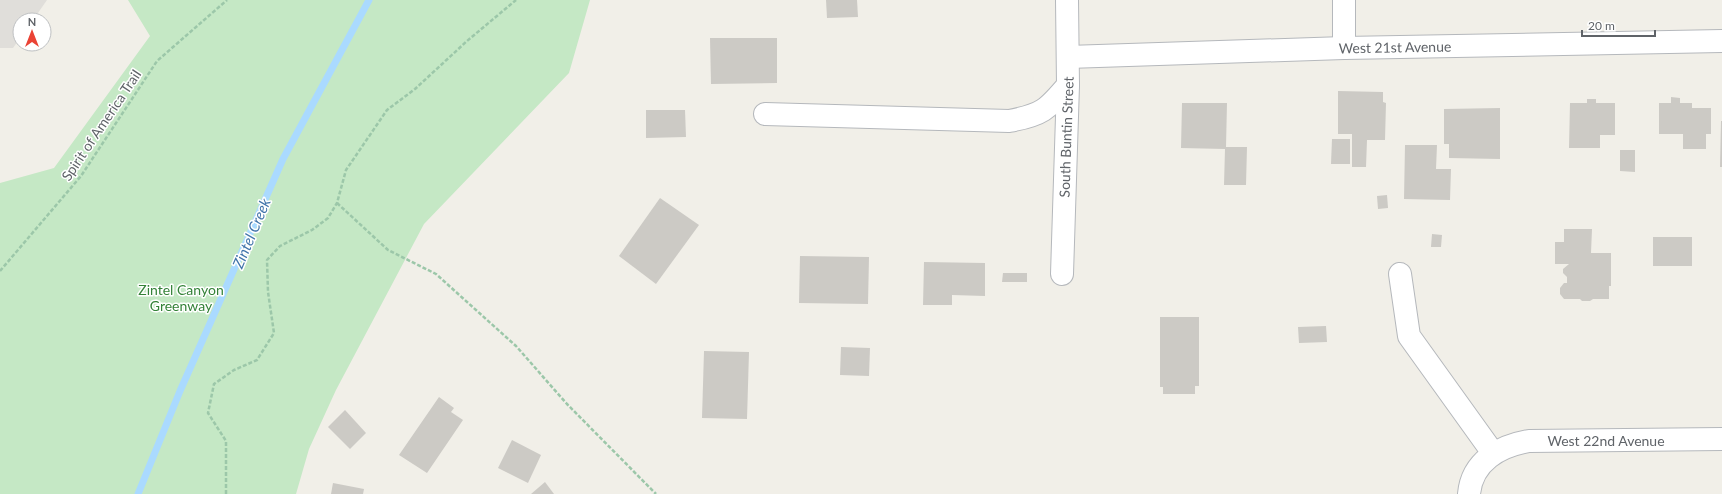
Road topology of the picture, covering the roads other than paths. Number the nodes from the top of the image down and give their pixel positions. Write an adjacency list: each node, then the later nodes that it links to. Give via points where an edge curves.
1 (1067, 0): 5 (street, South Buntin Street)
2 (1344, 0): 4 (street)
3 (1722, 41): 4 (street, West 21st Avenue)
4 (1344, 48): 5 (street, West 21st Avenue)
5 (1068, 57): 6 (street, South Buntin Street)
6 (1068, 85): 7 (street, via 1051,106 1031,117 1009,121); 8 (street, South Buntin Street)
7 (765, 114)
8 (1062, 274)
9 (1400, 274): 11 (street, via 1409,336)
10 (1722, 439): 11 (street, West 22nd Avenue, via 1529,441 1513,444)
11 (1493, 453): 12 (street, via 1480,466)
12 (1469, 494)

